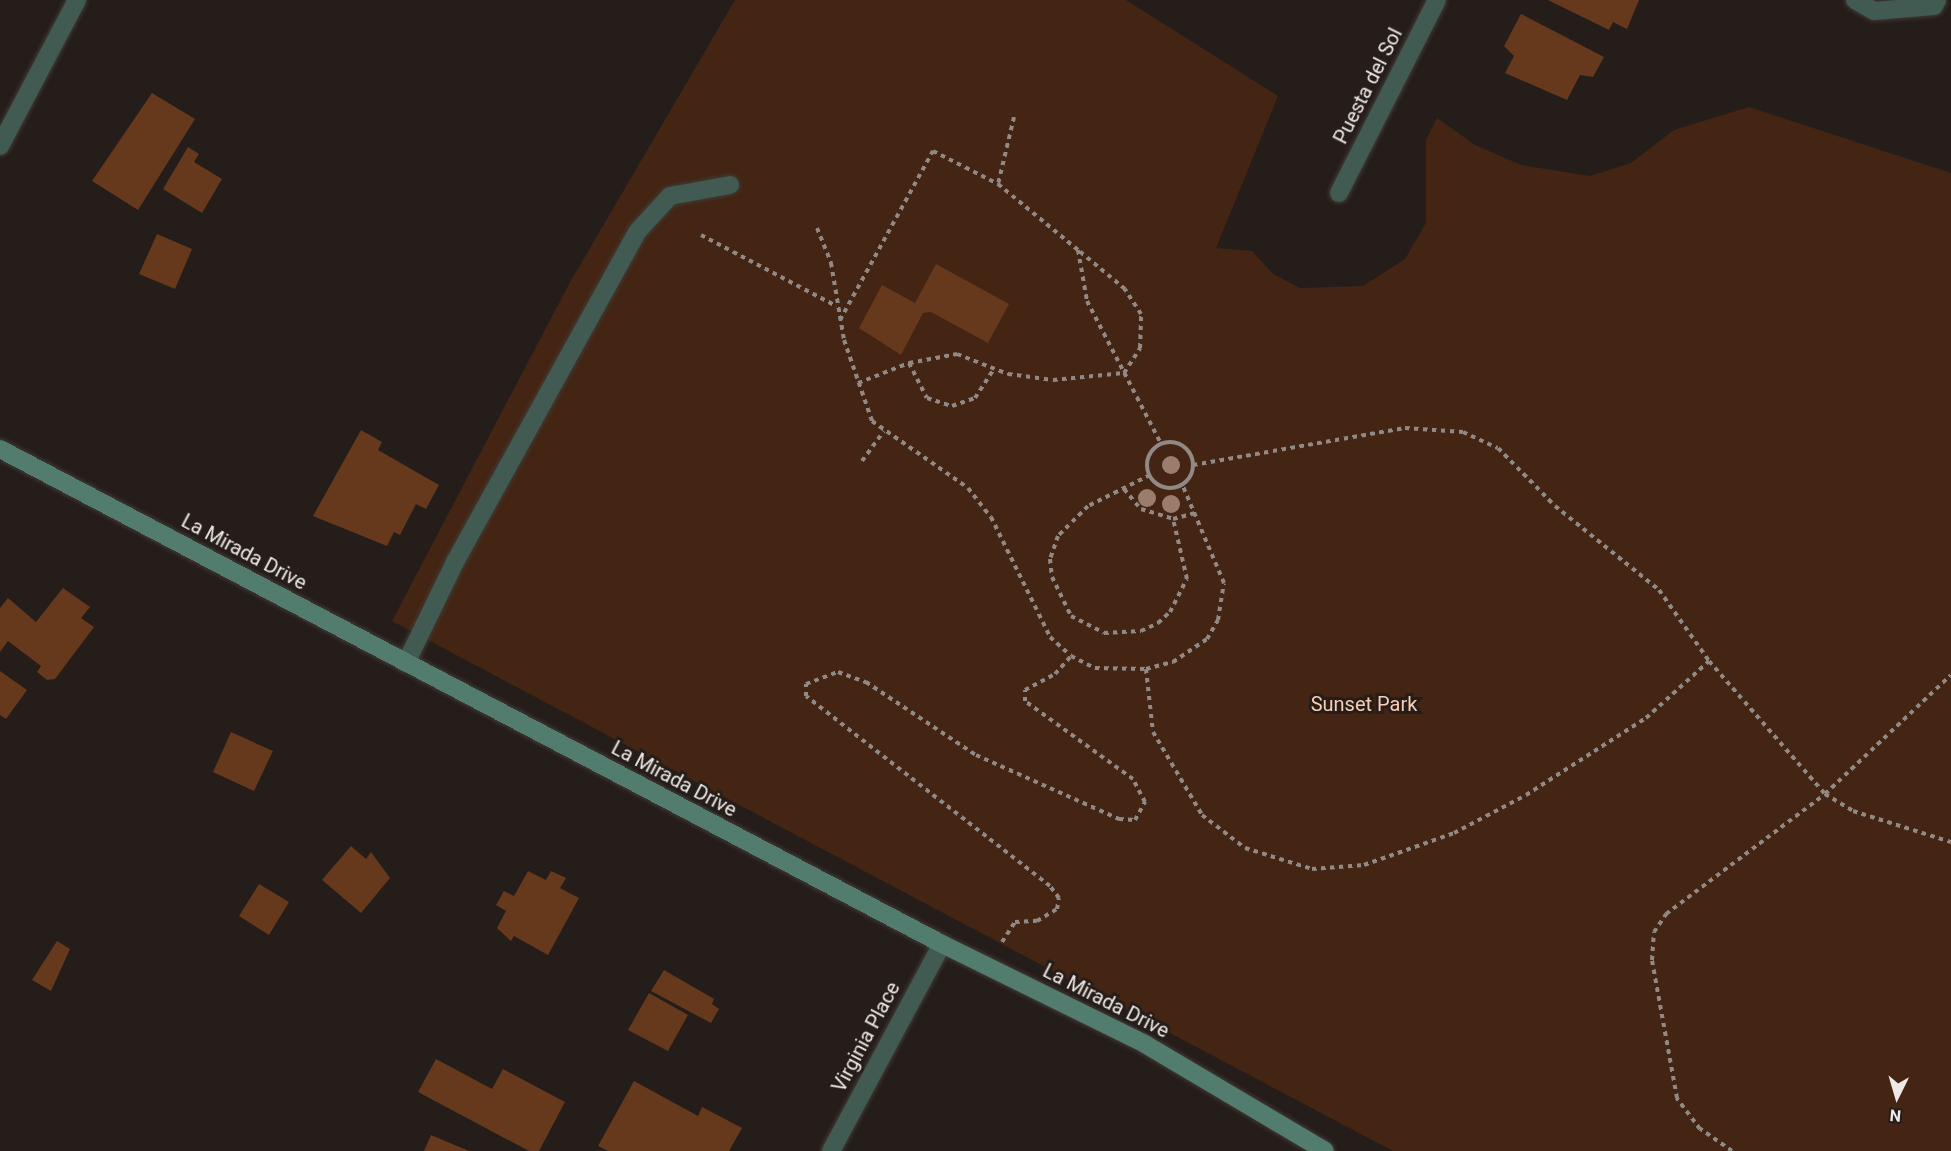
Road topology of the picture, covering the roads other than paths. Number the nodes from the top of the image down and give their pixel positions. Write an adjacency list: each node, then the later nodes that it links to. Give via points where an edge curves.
1 (77, 0): 5 (street)
2 (1437, 0): 7 (street, Puesta del Sol)
3 (1854, 0): 4 (street, via 1874,11 1934,6)
4 (1937, 0)
5 (0, 146)
6 (730, 185): 9 (street, via 670,196 637,232 455,562)
7 (1339, 193)
8 (0, 449): 9 (street, La Mirada Drive)
9 (406, 663): 10 (street, La Mirada Drive)
10 (942, 944): 11 (street, Virginia Place); 12 (street, La Mirada Drive, via 1145,1044)
11 (831, 1151)
12 (1326, 1151)

